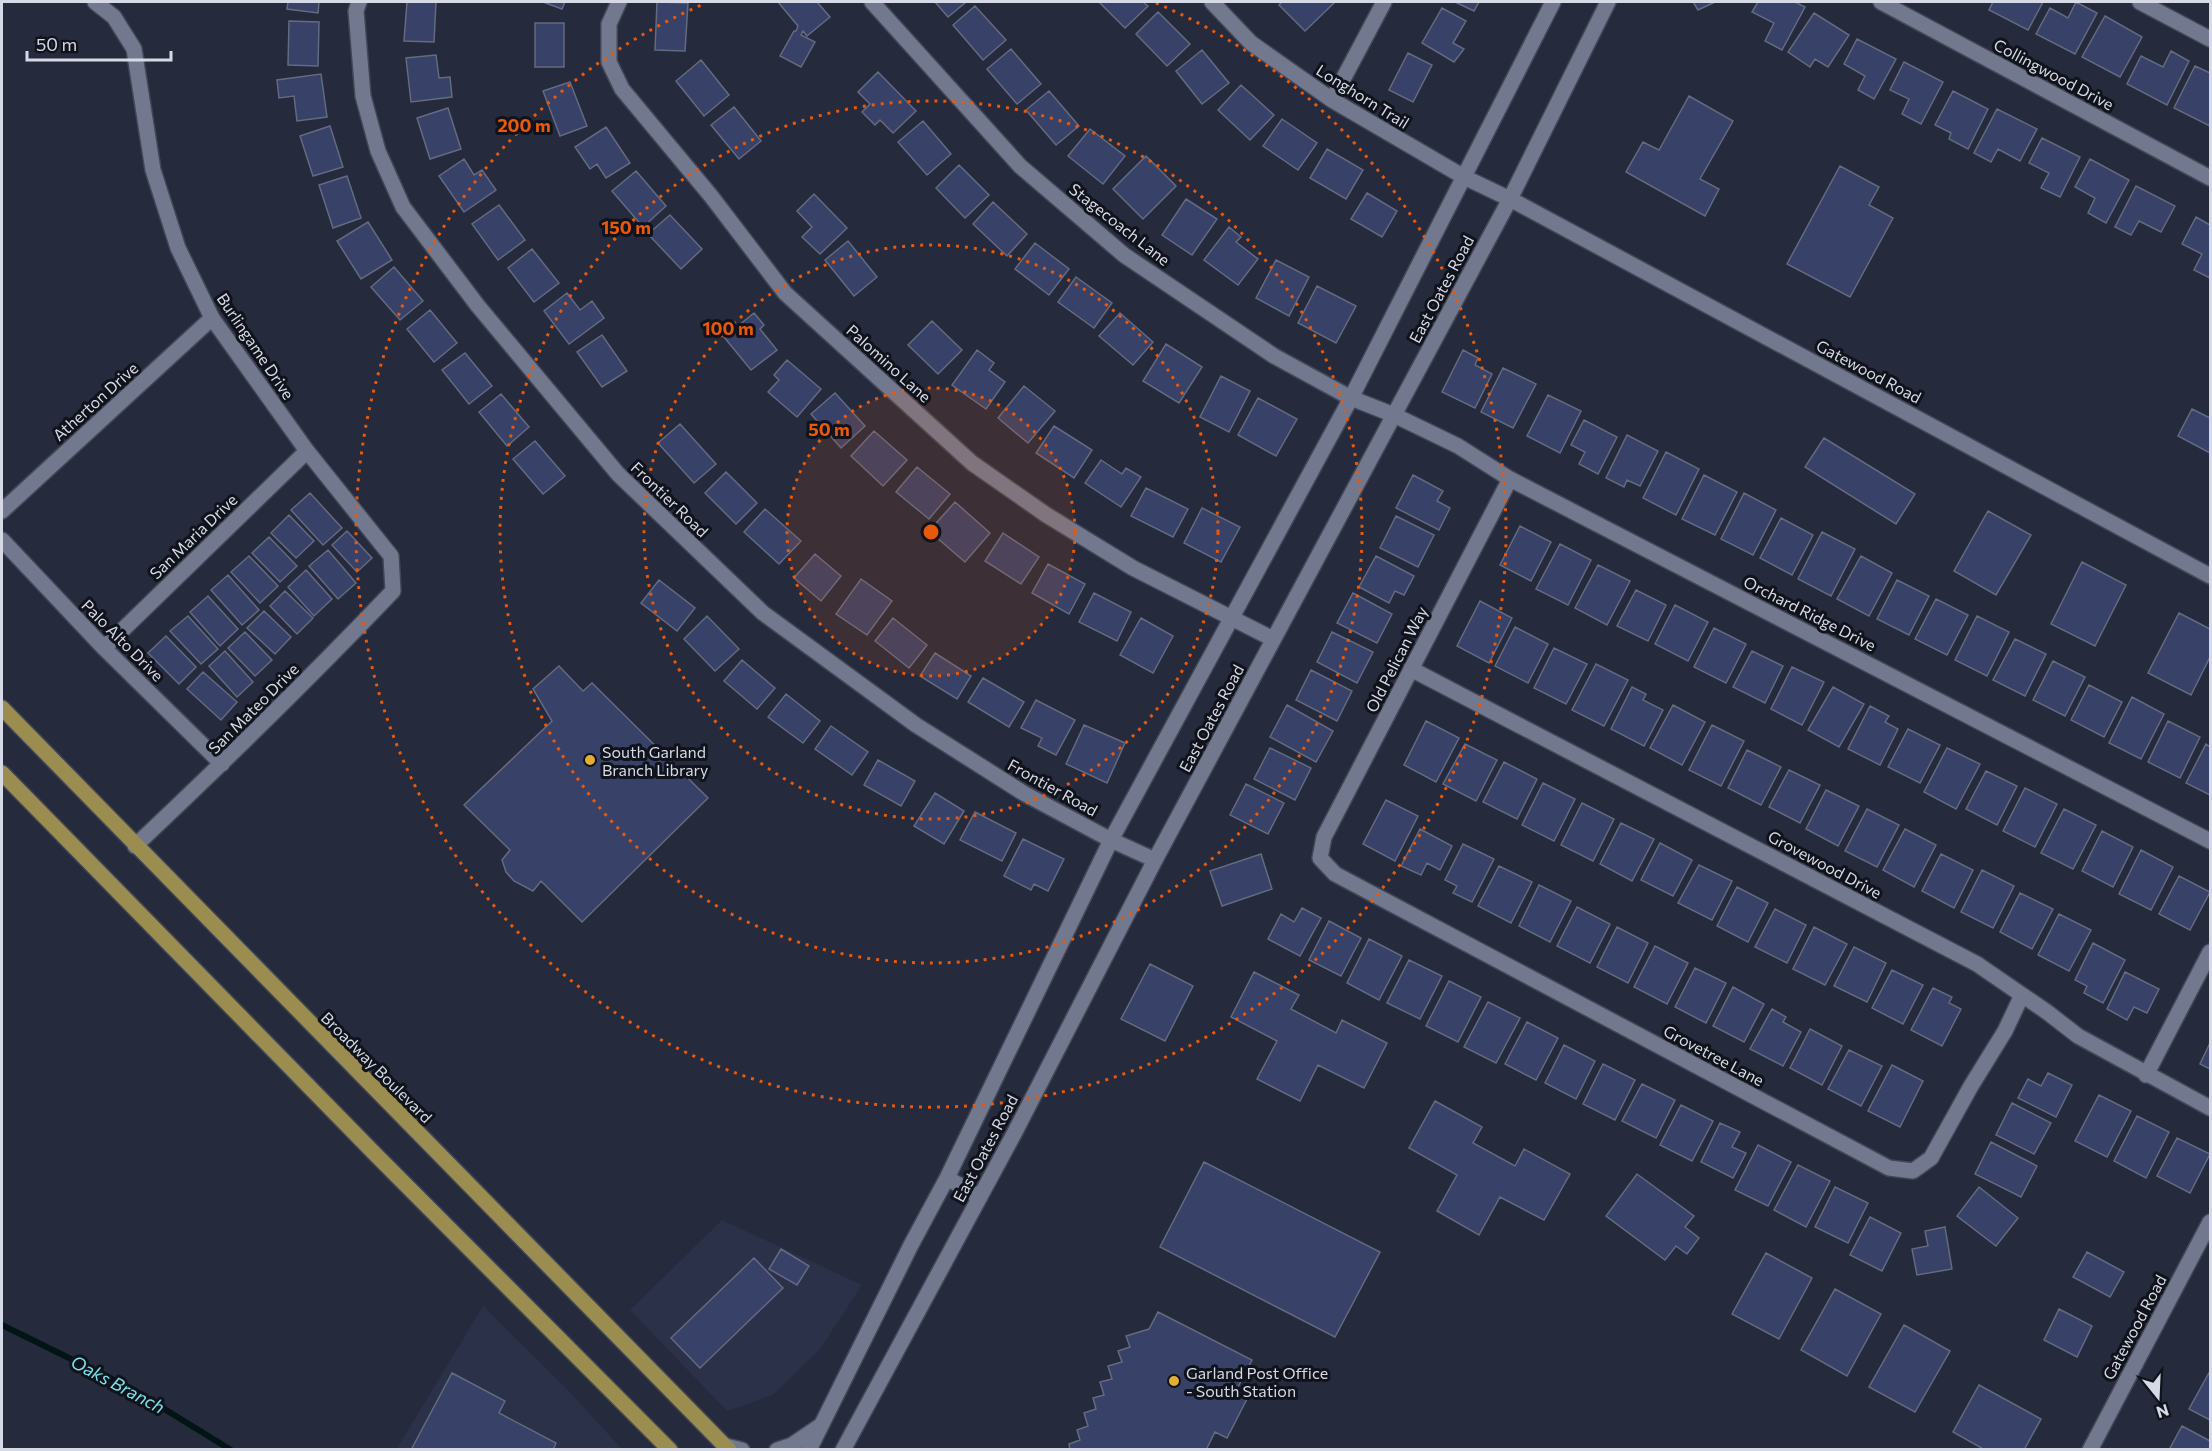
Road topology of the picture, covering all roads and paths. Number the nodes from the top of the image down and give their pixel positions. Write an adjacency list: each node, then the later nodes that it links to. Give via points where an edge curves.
1 (95, 2): 16 (street, Burlingame Drive, via 114,17 134,49 153,170 178,248)
2 (359, 2): 32 (street, Frontier Road, via 356,11 363,96 378,151 403,207 478,306 618,474 763,613 916,725 1025,794)
3 (619, 2): 25 (street, Palomino Lane, via 609,24 609,62 622,89 785,293 972,463 1044,514 1133,568)
4 (872, 2): 17 (street, Stagecoach Lane, via 1020,166 1124,255 1275,356)
5 (1212, 2): 12 (street, Longhorn Trail, via 1251,43)
6 (1384, 2): 12 (street)
7 (1553, 2): 13 (street, East Oates Road)
8 (1608, 2): 15 (street, East Oates Road)
9 (1881, 2): 14 (street, Collingwood Drive)
10 (2140, 2): 11 (street)
11 (2211, 39)
12 (1332, 100): 13 (street, Longhorn Trail)
13 (1464, 177): 15 (street, Longhorn Trail); 17 (street, East Oates Road)
14 (2211, 178)
15 (1510, 199): 18 (street, East Oates Road); 23 (street, Gatewood Road)
16 (212, 318): 19 (street, Burlingame Drive); 21 (street, Atherton Drive)
17 (1351, 398): 18 (street, Stagecoach Lane); 25 (street, East Oates Road)
18 (1394, 415): 20 (street, Orchard Ridge Drive, via 1458,446); 26 (street, East Oates Road)
19 (307, 451): 24 (street, Burlingame Drive, via 391,556); 27 (street, San Maria Drive)
20 (1510, 479): 28 (street, Old Pelican Way); 33 (street, Orchard Ridge Drive)
21 (2, 511)
22 (2, 540): 27 (street, Palo Alto Drive)
23 (2211, 576)
24 (393, 591): 30 (street, San Mateo Drive)
25 (1232, 619): 26 (street, Palomino Lane); 32 (street, East Oates Road)
26 (1273, 639): 36 (street, East Oates Road)
27 (104, 648): 30 (street, Palo Alto Drive)
28 (1411, 669): 35 (street, Old Pelican Way, via 1324,837); 38 (street, Grovewood Drive, via 1977,964)
29 (2, 708): 34 (main road, Broadway Boulevard)
30 (222, 764): 34 (street, San Mateo Drive)
31 (2, 773): 46 (main road, via 376,1156)
32 (1111, 840): 36 (street, Frontier Road); 41 (street, East Oates Road)
33 (2211, 841)
34 (135, 846): 45 (main road, Broadway Boulevard)
35 (1320, 858): 38 (street, Grovetree Lane, via 1335,874 1889,1168 1912,1171 1931,1158)
36 (1155, 860): 42 (street, East Oates Road)
37 (2211, 952): 39 (street)
38 (2022, 995): 39 (street, Grovewood Drive, via 2078,1036)
39 (2146, 1075): 40 (street, Grovewood Drive)
40 (2211, 1108)
41 (947, 1178): 42 (street); 44 (street, East Oates Road)
42 (980, 1197): 50 (street, East Oates Road)
43 (2211, 1222): 51 (street, Gatewood Road)
44 (822, 1424): 48 (street, via 792,1445); 49 (street, East Oates Road)
45 (727, 1448): 47 (street)
46 (670, 1449)
47 (742, 1449)
48 (777, 1449)
49 (809, 1449)
50 (843, 1449)
51 (2090, 1449)

